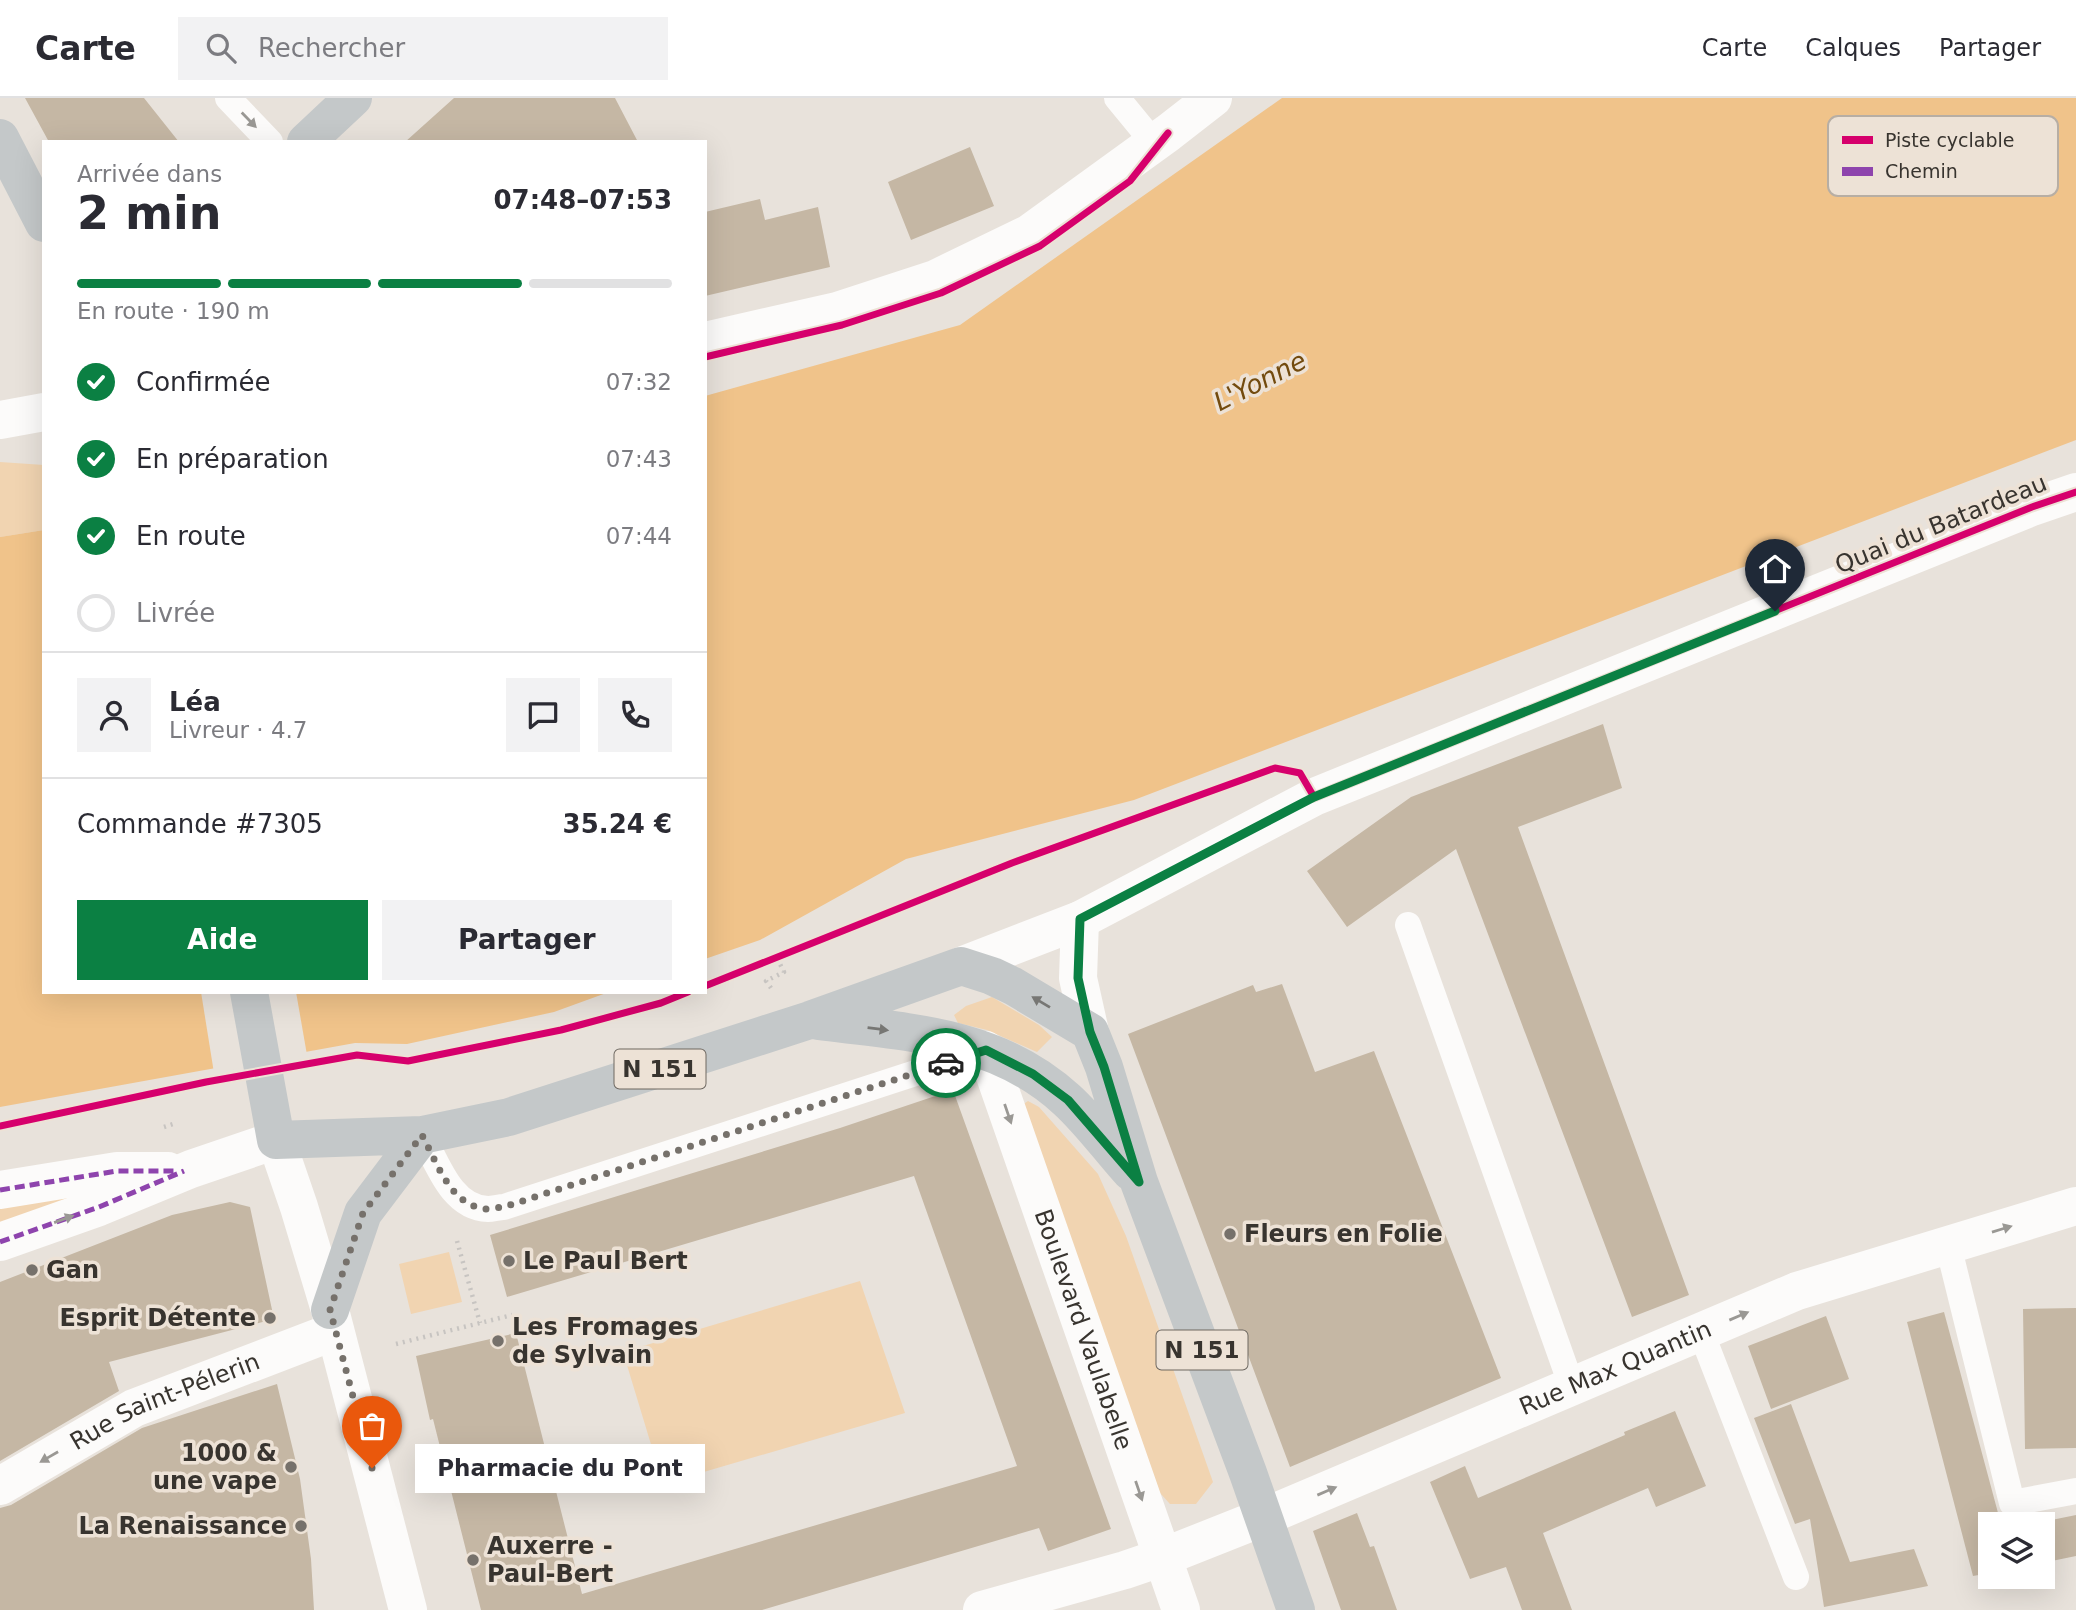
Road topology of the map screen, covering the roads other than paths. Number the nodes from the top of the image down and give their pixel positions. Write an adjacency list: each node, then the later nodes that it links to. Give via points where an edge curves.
1 (228, 98): 7 (lane, one-way to 7)
2 (353, 98): 8 (main road)
3 (1117, 98): 6 (lane)
4 (1213, 98): 6 (street)
5 (0, 138): 9 (main road)
6 (1161, 138): 10 (street, via 1030,233 934,279 837,311)
7 (268, 140)
8 (308, 140)
9 (42, 219)
10 (707, 341)
11 (42, 412): 12 (street)
12 (0, 420)
13 (2076, 492): 14 (street, Quai du Batardeau, via 1314,797)
14 (1080, 919): 16 (street, Quai du Batardeau); 19 (street, N 151, via 1078,978)
15 (1408, 925): 31 (lane)
16 (961, 966): 18 (main road, N 151); 19 (main road, one-way to 16, via 1013,986)
17 (249, 994): 22 (main road)
18 (810, 1020): 20 (main road, N 151, one-way to 20, via 934,1036); 21 (main road, N 151, via 509,1117)
19 (1090, 1032): 24 (main road, N 151)
20 (986, 1050): 21 (lane, via 504,1207 469,1204 454,1192); 24 (main road, N 151, via 1033,1074 1068,1100); 35 (street, Boulevard Vaulabelle, one-way to 35)
21 (422, 1135): 22 (main road, N 151); 29 (main road, via 363,1213)
22 (276, 1140): 23 (street); 29 (street)
23 (184, 1171): 25 (street, via 117,1171); 27 (street, one-way to 23)
24 (1139, 1182): 34 (main road, N 151)
25 (0, 1190)
26 (2076, 1206): 28 (street, Rue Max Quantin, one-way to 26)
27 (0, 1242)
28 (1948, 1245): 30 (street, Rue Max Quantin, one-way to 28, via 1797,1291); 33 (lane, via 2012,1503)
29 (333, 1321): 32 (street, Rue Saint-Pélerin, one-way to 32, via 134,1408); 37 (street)
30 (1701, 1332): 31 (street, Rue Max Quantin); 36 (lane)
31 (1572, 1387): 34 (street, Rue Max Quantin, one-way to 31)
32 (0, 1486)
33 (2076, 1491)
34 (1264, 1517): 35 (street, Rue Max Quantin); 40 (main road, N 151)
35 (1163, 1557): 38 (street, Rue Max Quantin); 39 (street, Boulevard Vaulabelle)
36 (1796, 1577)
37 (408, 1610)
38 (982, 1610)
39 (1181, 1610)
40 (1296, 1610)

